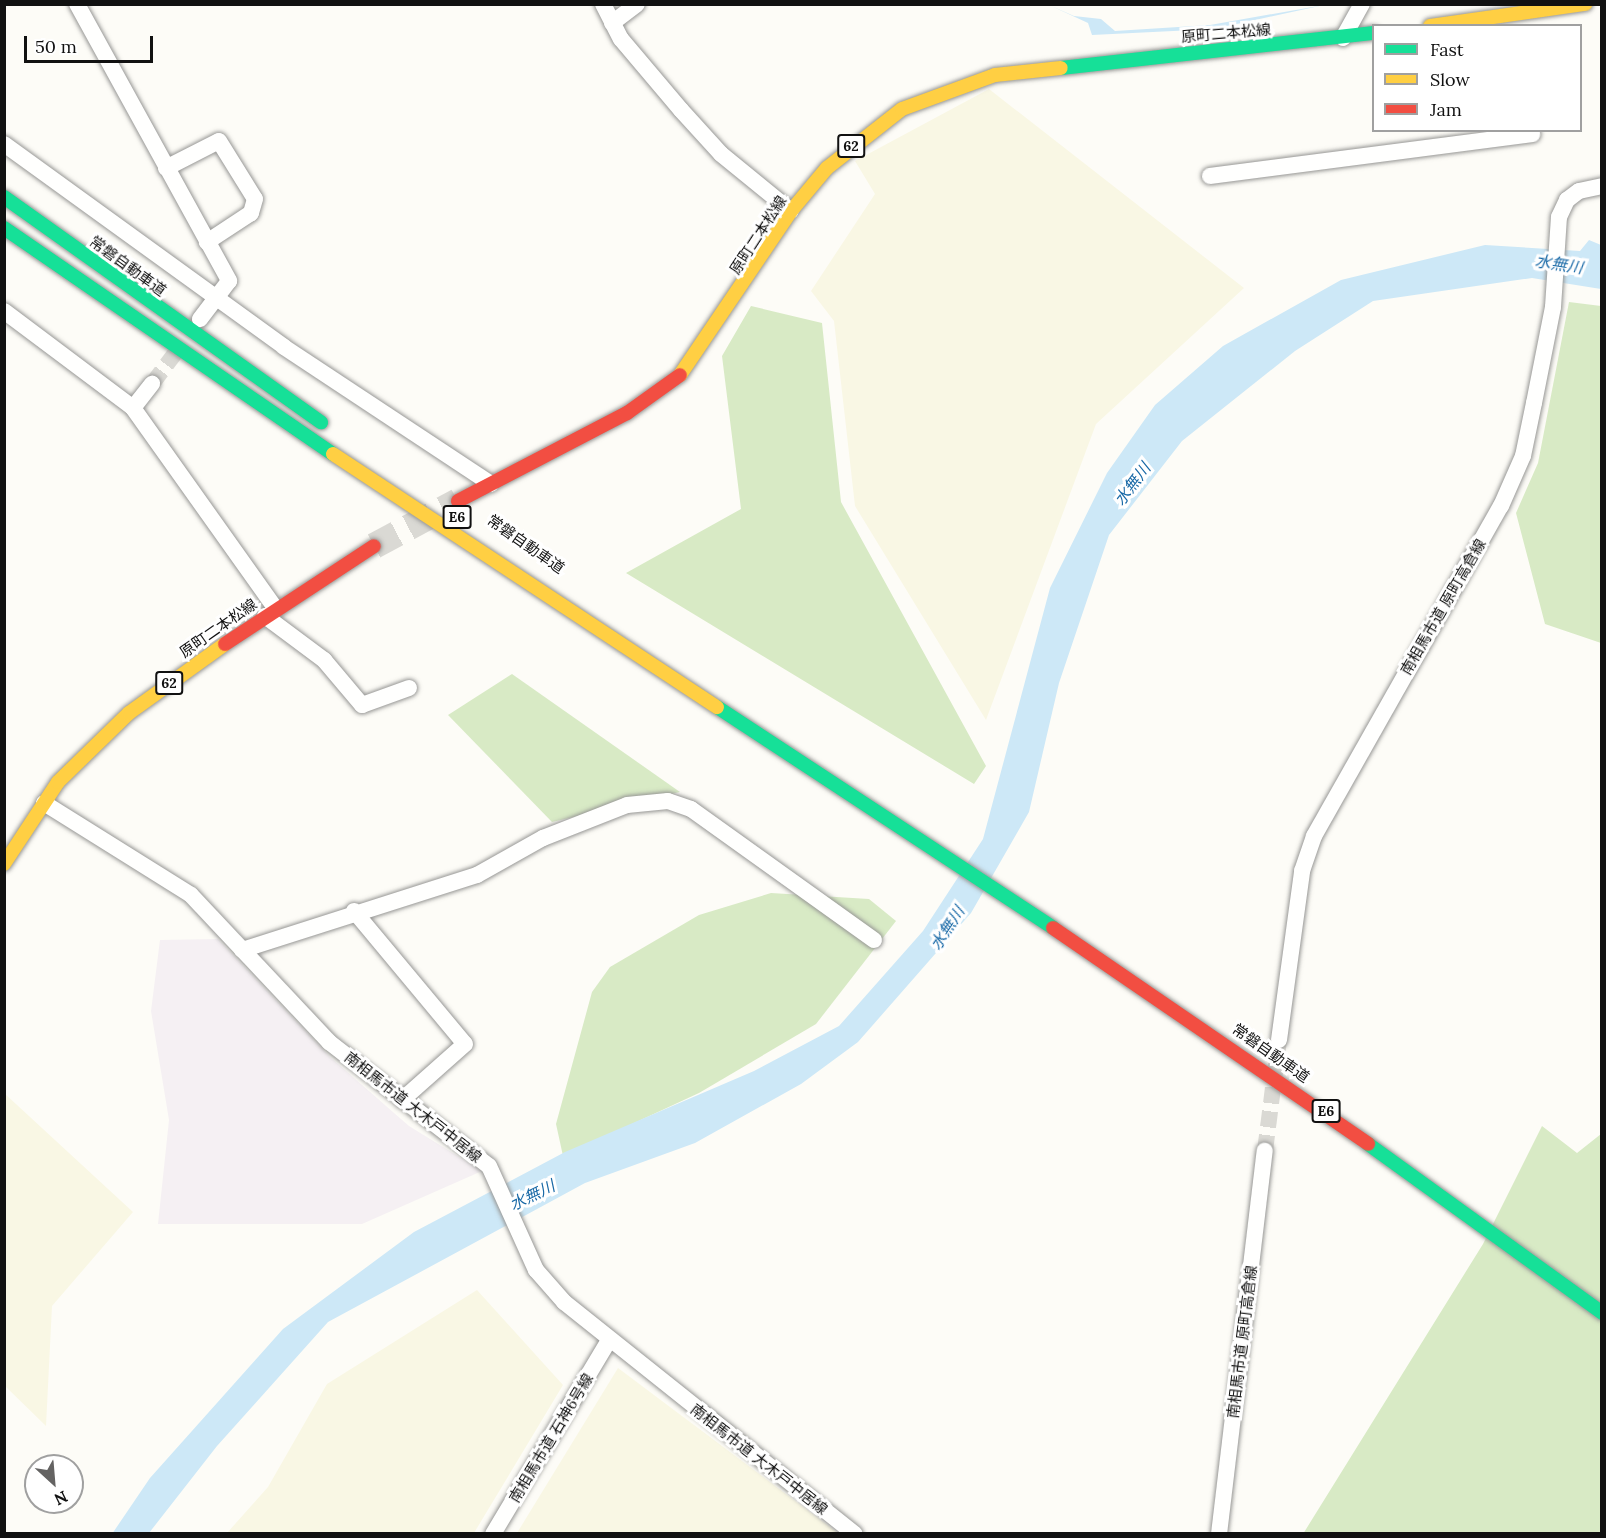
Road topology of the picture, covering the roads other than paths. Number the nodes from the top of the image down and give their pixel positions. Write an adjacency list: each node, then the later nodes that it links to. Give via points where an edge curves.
1 (77, 4): 13 (street)
2 (603, 4): 6 (street)
3 (637, 4): 6 (street)
4 (1362, 4): 9 (street)
5 (1585, 4): 7 (main road)
6 (612, 23): 17 (street, via 722,154)
7 (1450, 24)
8 (1372, 33): 9 (main road, 原町二本松線 / 62)
9 (1343, 38): 17 (main road, 原町二本松線 / 62, via 1049,66 950,88 902,109 861,138)
10 (1532, 134): 11 (street)
11 (1469, 137): 14 (street)
12 (4, 144): 20 (street)
13 (166, 168): 19 (street); 19 (street, via 219,141 255,200 251,213)
14 (1210, 176)
15 (1602, 186): 38 (street, 南相馬市道 原町高倉線, via 1567,200 1559,217 1553,307 1523,456 1501,506 1314,836 1302,871)
16 (4, 197): 25 (main road, 常磐自動車道)
17 (791, 211): 26 (main road, 原町二本松線 / 62, via 688,369 627,413)
18 (4, 228): 33 (main road, 常磐自動車道 / E6, via 232,388)
19 (207, 242): 20 (street, via 229,281)
20 (217, 297): 22 (street); 26 (street)
21 (4, 311): 24 (street)
22 (200, 319)
23 (152, 384): 24 (street)
24 (133, 408): 30 (street)
25 (333, 431)
26 (491, 484): 28 (main road, 原町二本松線 / 62)
27 (419, 491): 33 (main road, 常磐自動車道 / E6)
28 (458, 501)
29 (375, 546): 30 (main road, 原町二本松線 / 62)
30 (270, 612): 31 (street, via 324,660 362,705); 32 (main road, 原町二本松線 / 62, via 129,713 78,760)
31 (409, 688)
32 (44, 803): 34 (main road, 原町二本松線 / 62); 37 (street, 南相馬市道 大木戸中居線, via 174,882)
33 (913, 832): 41 (main road, 常磐自動車道 / E6, via 1380,1149)
34 (4, 864)
35 (354, 911): 36 (street, via 477,875 543,838 627,805 668,801 691,809); 37 (street); 39 (street, via 465,1044)
36 (874, 940)
37 (242, 950): 39 (street, 南相馬市道 大木戸中居線, via 298,1014)
38 (1279, 1040)
39 (402, 1100): 42 (street, 南相馬市道 大木戸中居線, via 489,1166 520,1241 564,1302)
40 (1265, 1150): 45 (street, 南相馬市道 原町高倉線)
41 (1602, 1312)
42 (609, 1342): 43 (street, 南相馬市道 石神6号線); 44 (street, 南相馬市道 大木戸中居線)
43 (493, 1533)
44 (855, 1533)
45 (1219, 1533)

